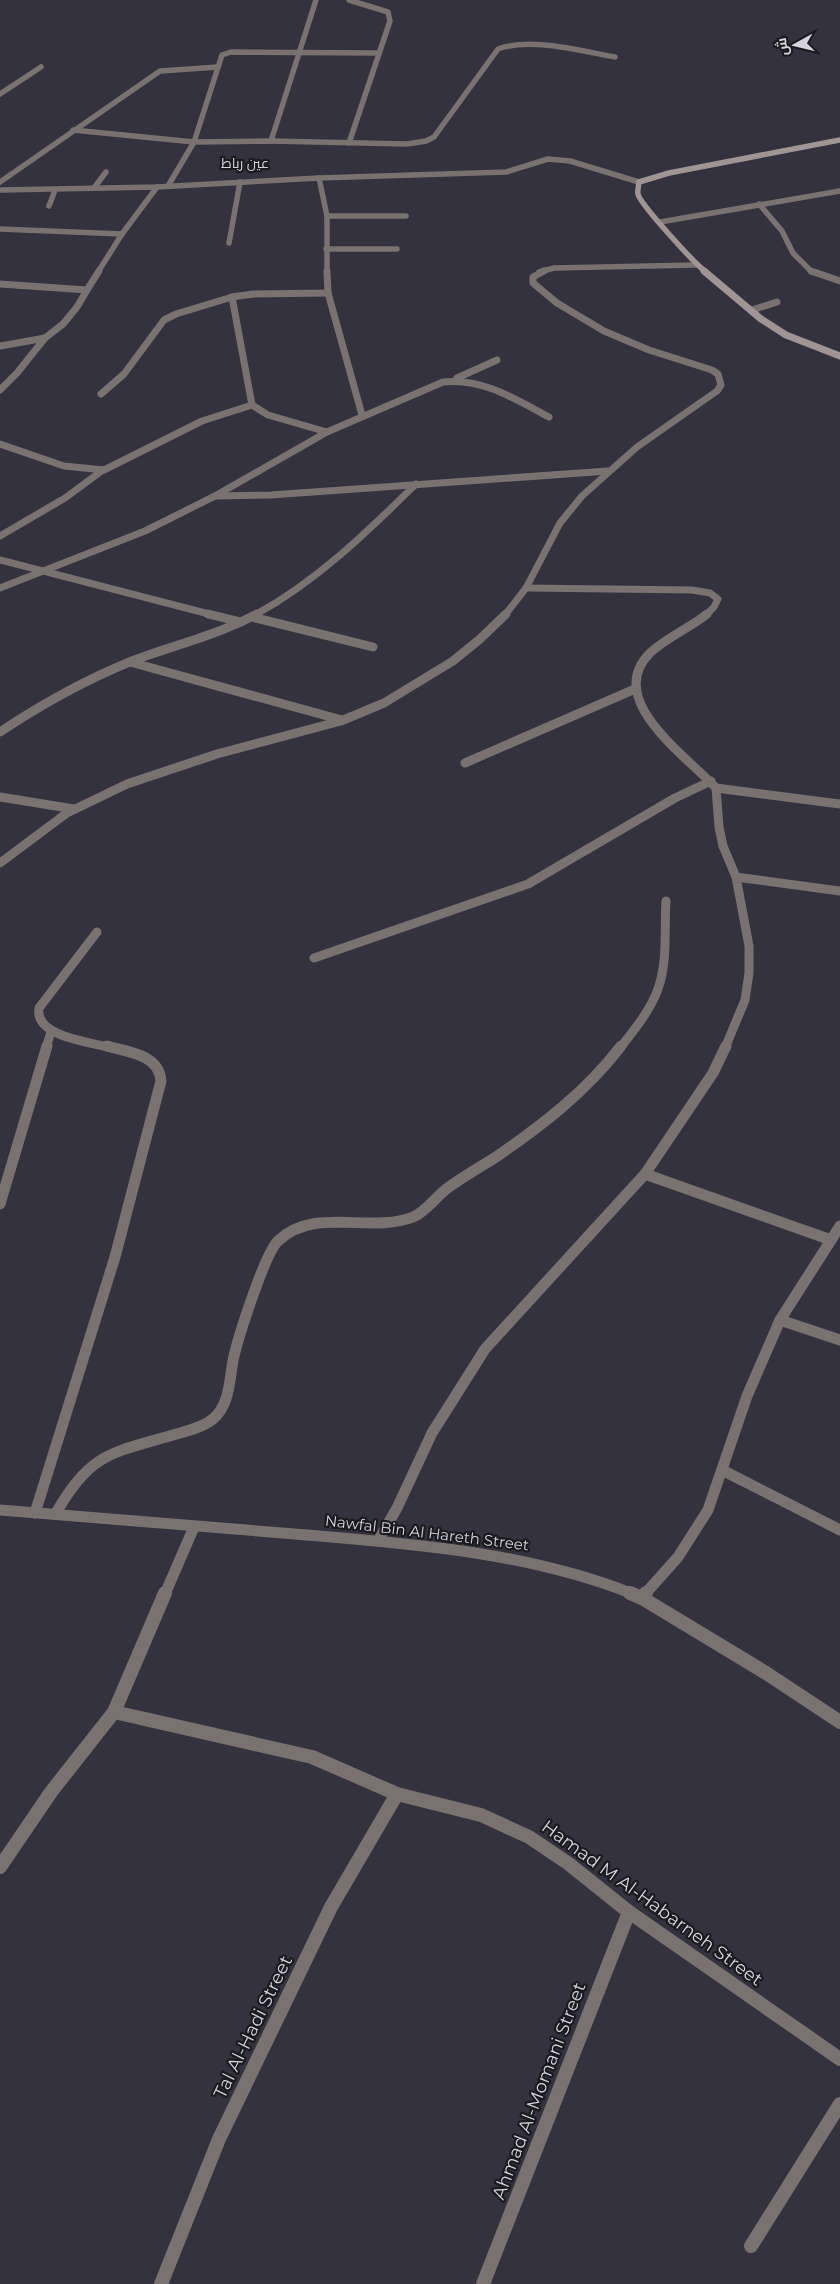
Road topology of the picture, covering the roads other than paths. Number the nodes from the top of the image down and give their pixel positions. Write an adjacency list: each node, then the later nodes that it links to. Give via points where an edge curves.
1 (316, 0): 3 (street)
2 (349, 0): 4 (street, via 390,14)
3 (301, 51): 4 (street); 7 (street, via 231,52 222,55); 11 (street)
4 (378, 53): 13 (street)
5 (614, 57): 13 (street, via 526,44 503,45 434,137 426,142 407,144)
6 (42, 67): 8 (street)
7 (218, 68): 9 (street, via 160,71); 12 (street)
8 (0, 94)
9 (73, 130): 12 (street); 16 (street)
10 (840, 140): 18 (street, via 669,173)
11 (271, 141): 12 (street); 13 (street)
12 (194, 142): 19 (street)
13 (349, 143)
14 (106, 172): 21 (street)
15 (319, 178): 17 (street); 18 (street, via 506,172 540,160 558,159); 27 (street)
16 (0, 182)
17 (240, 182): 19 (street); 32 (street)
18 (639, 182): 29 (street, via 638,194 645,208)
19 (168, 186): 20 (street)
20 (157, 187): 21 (street); 31 (street)
21 (94, 188): 23 (street)
22 (0, 190): 23 (street)
23 (54, 190): 26 (street)
24 (840, 191): 25 (street)
25 (759, 204): 29 (street); 36 (street, via 782,231 793,253 812,272)
26 (49, 206)
27 (326, 216): 28 (street); 33 (street)
28 (406, 216)
29 (660, 222): 35 (street)
30 (0, 229): 31 (street)
31 (122, 234): 38 (street)
32 (229, 243)
33 (326, 249): 34 (street); 39 (street)
34 (397, 249)
35 (696, 265): 42 (street); 56 (street, via 554,268 533,277 533,283 542,292 623,340 712,370 721,380 718,391)
36 (840, 281)
37 (0, 284): 38 (street)
38 (87, 290): 43 (street, via 63,324)
39 (328, 293): 40 (street); 51 (street)
40 (232, 297): 49 (street, via 164,320 124,374); 50 (street)
41 (777, 302): 42 (street)
42 (752, 310): 45 (street, via 786,335)
43 (45, 338): 44 (street); 48 (street)
44 (0, 346)
45 (840, 356)
46 (497, 360): 47 (street)
47 (454, 379): 51 (street); 52 (street, via 482,384)
48 (0, 390)
49 (101, 394)
50 (252, 405): 53 (street, via 268,415); 55 (street, via 202,421)
51 (362, 415): 53 (street)
52 (549, 417)
53 (326, 432): 58 (street)
54 (0, 444): 55 (street, via 87,471)
55 (104, 470): 59 (street, via 65,498)
56 (608, 471): 57 (street); 63 (street, via 566,514)
57 (416, 484): 58 (street); 64 (street, via 362,538 290,594)
58 (215, 496): 61 (street, via 145,531)
59 (0, 536)
60 (0, 560): 61 (street)
61 (44, 572): 62 (street); 65 (street)
62 (0, 588)
63 (526, 588): 68 (street, via 692,590 714,595 718,599 715,607 652,650 635,677); 69 (street, via 503,617 451,663 393,698)
64 (252, 617): 65 (street); 66 (street)
65 (241, 622): 67 (street)
66 (373, 647)
67 (130, 662): 69 (street); 70 (street, via 43,703)
68 (635, 689): 71 (street); 72 (street, via 646,713 662,735)
69 (343, 720): 75 (street, via 216,754 156,774)
70 (0, 732)
71 (465, 763)
72 (714, 785): 74 (street); 77 (street, via 723,846); 81 (street, via 675,798 528,884)
73 (0, 797): 75 (street)
74 (840, 804)
75 (74, 809): 76 (street)
76 (0, 863)
77 (736, 877): 78 (street); 83 (street, via 749,946 744,1000 713,1073)
78 (840, 891)
79 (666, 901): 92 (street, via 661,981 644,1016 606,1066 544,1123 444,1190 417,1216 386,1222 309,1224 284,1236 270,1254 244,1322 230,1388 223,1407 214,1418 190,1430 102,1458 90,1465 75,1481)
80 (97, 932): 82 (street, via 39,1008 37,1016 41,1024)
81 (314, 958)
82 (52, 1032): 84 (street); 91 (street, via 141,1055 158,1066 161,1081 116,1257)
83 (646, 1174): 86 (street); 95 (street, via 485,1349 432,1432)
84 (0, 1204)
85 (840, 1226): 86 (street)
86 (831, 1240): 87 (street)
87 (780, 1320): 88 (street); 89 (street, via 747,1396)
88 (840, 1340)
89 (722, 1470): 94 (street); 96 (street, via 708,1510 696,1531)
90 (0, 1510): 91 (street, Nawfal Bin Al Hareth Street)
91 (35, 1513): 92 (street, Nawfal Bin Al Hareth Street)
92 (56, 1513): 93 (street, Nawfal Bin Al Hareth Street)
93 (194, 1527): 95 (street, Nawfal Bin Al Hareth Street); 97 (street)
94 (840, 1530)
95 (378, 1541): 96 (street, Nawfal Bin Al Hareth Street, via 540,1564 602,1582)
96 (642, 1598): 98 (street, Nawfal Bin Al Hareth Street)
97 (114, 1712): 99 (street, Hamad M Al-Habarneh Street, via 312,1757); 100 (street, via 51,1792)
98 (840, 1722)
99 (397, 1794): 101 (street, Hamad M Al-Habarneh Street, via 481,1815 529,1838 569,1864); 105 (street, Tal Al-Hadi Street, via 331,1907 224,2130)
100 (0, 1867)
101 (629, 1912): 102 (street, Hamad M Al-Habarneh Street); 106 (street, Ahmad Al-Momani Street)
102 (840, 2059)
103 (840, 2104): 104 (street)
104 (751, 2246)
105 (165, 2283)
106 (483, 2284)

